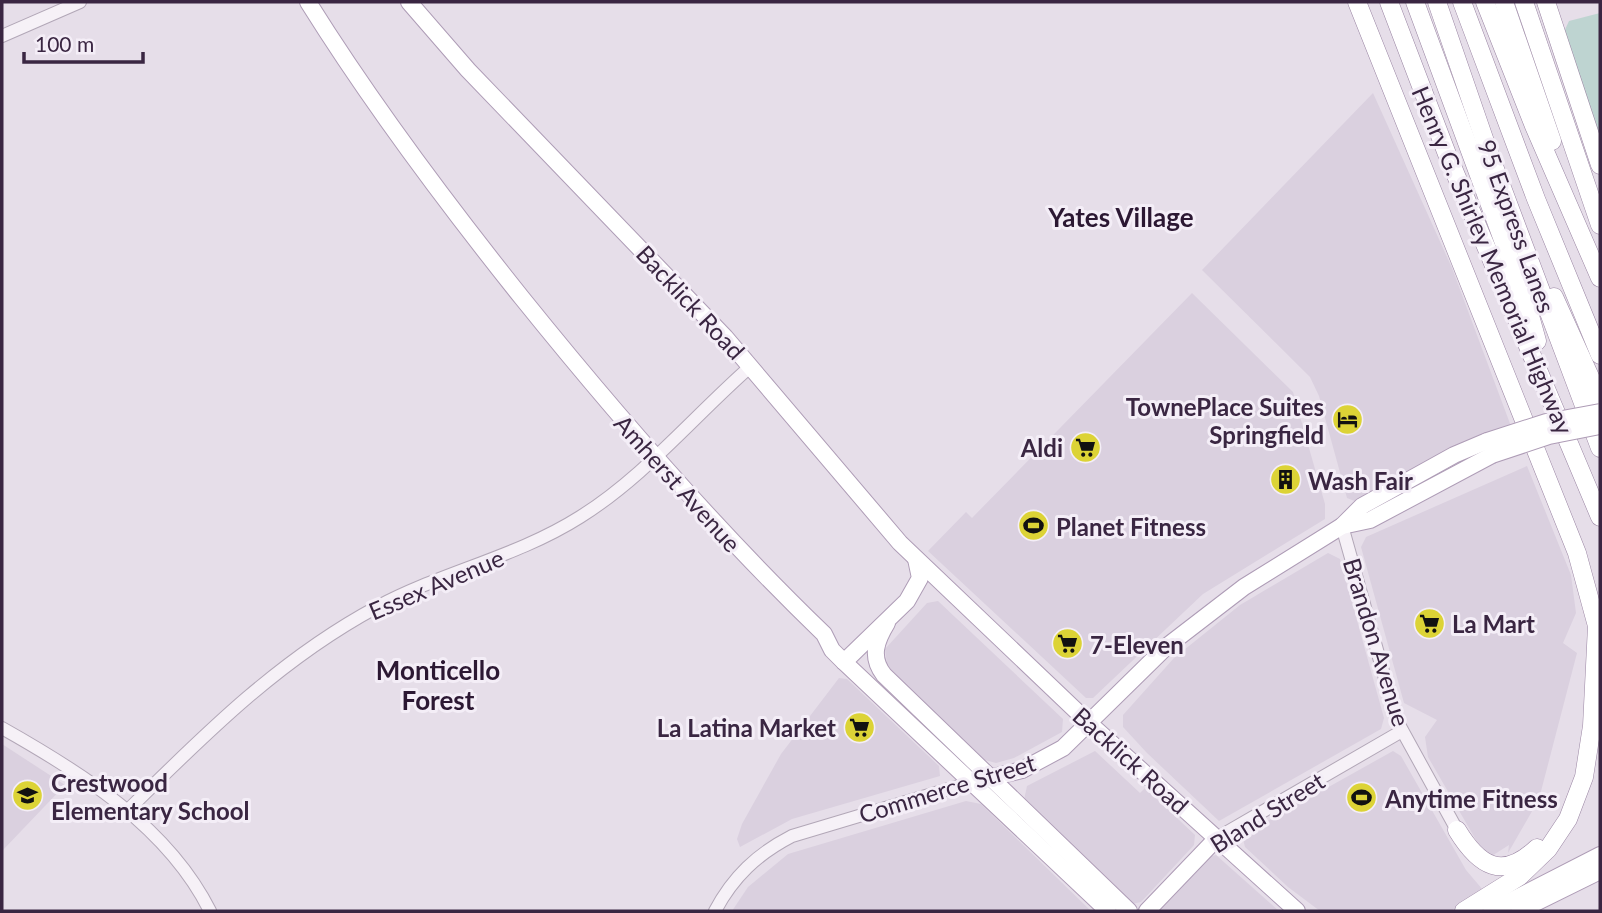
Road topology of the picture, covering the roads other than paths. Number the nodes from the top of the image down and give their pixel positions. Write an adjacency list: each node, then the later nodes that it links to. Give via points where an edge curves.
1 (80, 2): 13 (street)
2 (308, 2): 27 (main road, Amherst Avenue, via 434,187)
3 (409, 2): 20 (main road, Backlick Road, via 468,70)
4 (1357, 2): 30 (highway)
5 (1389, 2): 21 (highway, Henry G. Shirley Memorial Highway, via 1447,154)
6 (1415, 2): 21 (highway, via 1527,305)
7 (1437, 2): 14 (highway, 95 Express Lanes)
8 (1462, 2): 19 (highway)
9 (1485, 2): 17 (highway)
10 (1504, 2): 17 (highway)
11 (1524, 2): 16 (highway)
12 (1546, 2): 15 (highway)
13 (2, 36)
14 (1489, 153): 22 (highway); 26 (highway, 95 Express Lanes)
15 (1600, 165)
16 (1600, 225)
17 (1582, 234): 18 (highway)
18 (1600, 278)
19 (1598, 348)
20 (751, 366): 27 (street, Essex Avenue); 31 (main road, Backlick Road)
21 (1550, 392): 28 (highway, Henry G. Shirley Memorial Highway)
22 (1600, 399)
23 (1600, 412): 25 (main road, Commerce Street, bridge, via 1546,422)
24 (1600, 426): 25 (main road, Commerce Street, bridge)
25 (1490, 448): 29 (main road, Commerce Street, via 1454,455 1362,506)
26 (1600, 448)
27 (654, 458): 36 (main road, Amherst Avenue); 45 (street, Essex Avenue, via 610,497 554,533 378,606 313,645 246,696)
28 (1600, 517)
29 (1342, 526): 40 (main road, Commerce Street, via 1287,558 1182,634); 42 (street, Brandon Avenue)
30 (1577, 553): 32 (highway); 46 (highway, via 1597,626 1589,757)
31 (915, 557): 33 (main road, via 920,578); 34 (main road, Backlick Road)
32 (1600, 599)
33 (907, 601): 34 (main road, Backlick Road, via 932,591); 35 (main road)
34 (966, 607): 40 (main road, Backlick Road)
35 (887, 623): 37 (main road); 39 (main road, via 875,658)
36 (824, 634): 37 (main road, via 847,647); 38 (main road, Amherst Avenue)
37 (868, 640): 38 (main road)
38 (844, 662): 39 (main road, via 861,663); 44 (main road, Amherst Avenue)
39 (901, 695): 43 (main road)
40 (1090, 724): 43 (main road, Commerce Street, via 1047,758); 48 (main road, Backlick Road)
41 (2, 728): 45 (street)
42 (1402, 731): 47 (street, Brandon Avenue); 48 (street, Bland Street)
43 (991, 778): 44 (main road, Commerce Street); 54 (main road)
44 (970, 783): 52 (street, Commerce Street, via 772,846 745,868); 53 (main road, Amherst Avenue)
45 (127, 811): 51 (street, via 170,849)
46 (1568, 820): 47 (highway, via 1531,853 1500,867 1475,856); 57 (highway, via 1536,862)
47 (1458, 830)
48 (1217, 838): 55 (main road, Bland Street); 56 (main road, Backlick Road)
49 (1600, 855): 58 (main road)
50 (1600, 871): 59 (main road)
51 (210, 911)
52 (715, 911)
53 (1108, 911)
54 (1129, 911)
55 (1147, 911)
56 (1297, 911)
57 (1464, 911)
58 (1491, 911)
59 (1519, 911)

